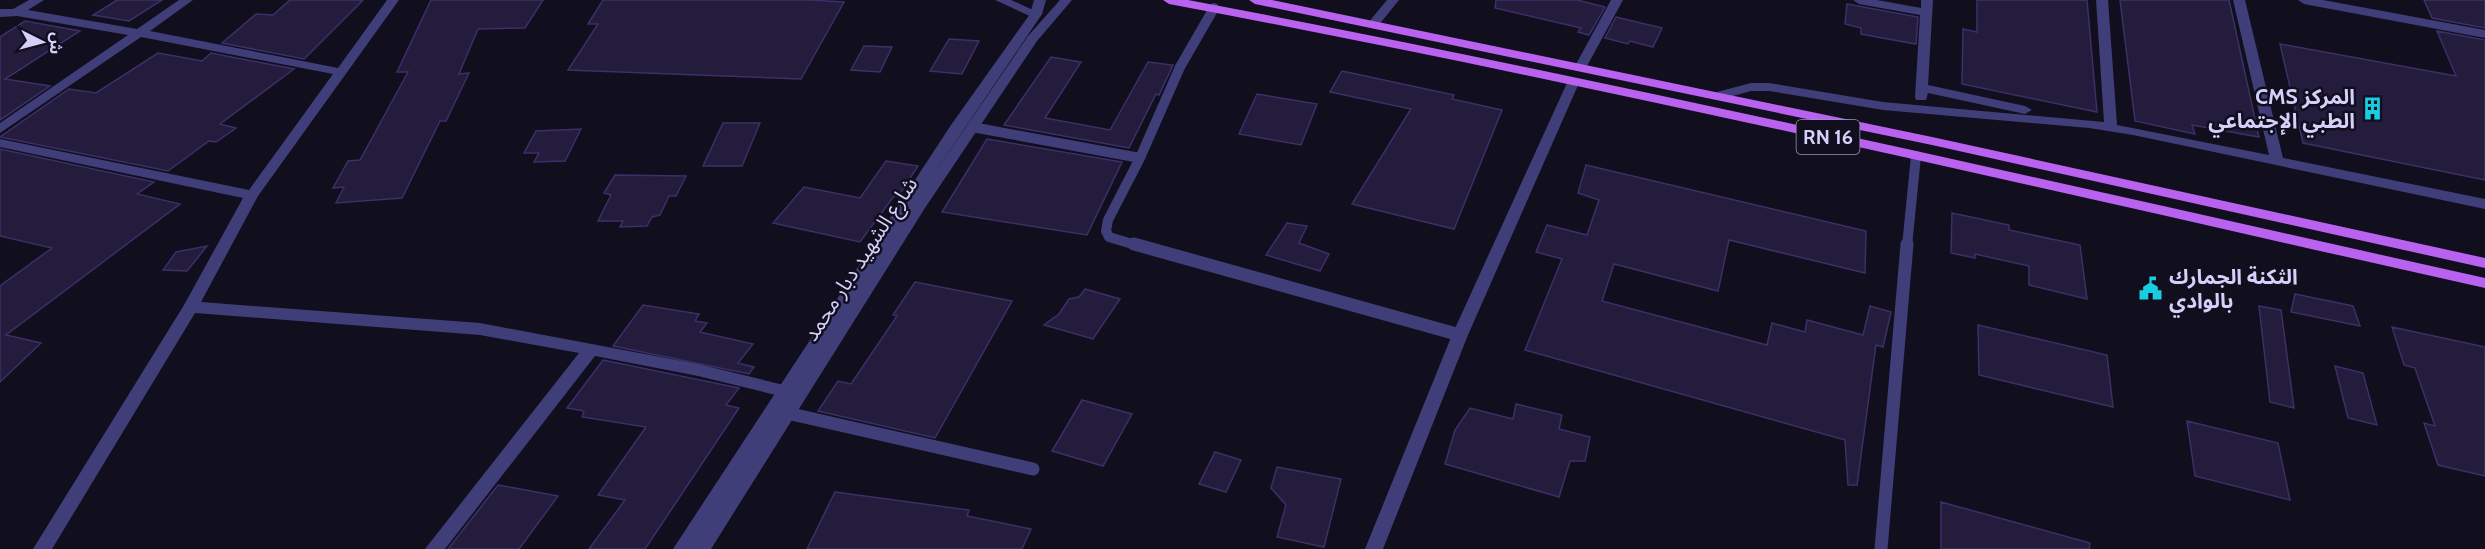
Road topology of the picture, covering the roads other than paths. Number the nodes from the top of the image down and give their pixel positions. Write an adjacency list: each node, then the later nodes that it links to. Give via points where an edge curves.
1 (38, 0): 18 (street)
2 (187, 0): 22 (street)
3 (393, 0): 25 (street)
4 (1001, 0): 16 (street)
5 (1066, 0): 26 (street, شارع الشهيد دبار محمد)
6 (1169, 0): 17 (main road, RN 16)
7 (1255, 0): 21 (main road, RN 16)
8 (1375, 0): 14 (street)
9 (1617, 0): 24 (street)
10 (1859, 0): 15 (street)
11 (2102, 0): 33 (street)
12 (2239, 0): 38 (street)
13 (2304, 0): 23 (street)
14 (1392, 1): 21 (street)
15 (1926, 6): 28 (street)
16 (1038, 7): 26 (street, شارع الشهيد دبار محمد)
17 (1214, 8): 27 (main road, RN 16); 37 (lane, via 1180,67)
18 (16, 12): 19 (street); 20 (street); 22 (street)
19 (0, 13)
20 (0, 20)
21 (1374, 23): 24 (main road, RN 16)
22 (139, 33): 25 (street); 34 (street)
23 (2485, 34)
24 (1581, 66): 29 (main road, RN 16)
25 (340, 72): 39 (street)
26 (1002, 72): 32 (street, شارع الشهيد دبار محمد); 46 (street, شارع الشهيد دبار محمد)
27 (1573, 83): 36 (main road, RN 16); 44 (street)
28 (1922, 88): 30 (street); 31 (street)
29 (1718, 96): 30 (street, via 1762,86); 41 (main road, RN 16)
30 (1921, 109): 31 (street)
31 (2089, 124): 33 (street)
32 (972, 127): 37 (lane); 47 (street, شارع الشهيد دبار محمد)
33 (2111, 127): 38 (street)
34 (0, 129)
35 (0, 143): 39 (street)
36 (1916, 156): 42 (main road, RN 16); 54 (lane)
37 (1140, 158): 44 (lane, via 1108,220 1106,231 1110,237)
38 (2277, 160): 40 (street)
39 (252, 195): 43 (street)
40 (2485, 204)
41 (2485, 263)
42 (2485, 283)
43 (190, 307): 45 (street, via 480,329); 49 (street)
44 (1460, 335): 53 (street)
45 (591, 350): 46 (street); 50 (street)
46 (784, 391): 51 (street, شارع الشهيد دبار محمد)
47 (787, 413): 48 (lane); 52 (street, شارع الشهيد دبار محمد)
48 (1033, 469)
49 (42, 549)
50 (434, 549)
51 (682, 549)
52 (701, 549)
53 (1374, 549)
54 (1881, 549)

